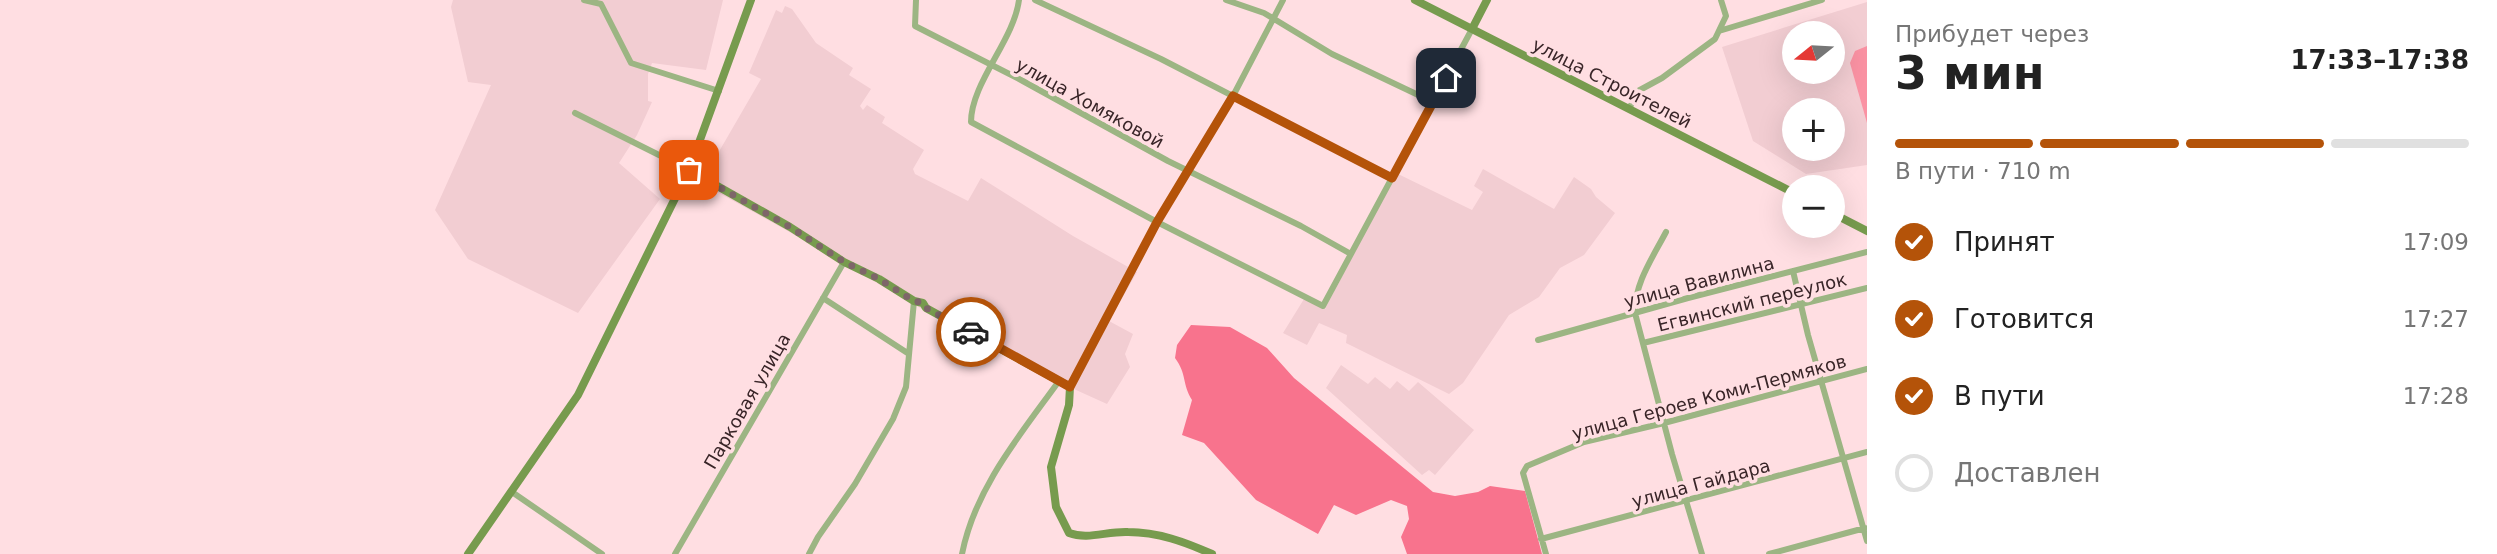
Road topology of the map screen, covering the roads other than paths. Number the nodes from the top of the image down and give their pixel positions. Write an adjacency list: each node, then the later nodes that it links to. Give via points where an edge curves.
1 (584, 0): 16 (street, via 601,4 631,63)
2 (751, 0): 16 (main road)
3 (916, 0): 15 (street, улица Хомяковой, via 915,26)
4 (1019, 0): 15 (street)
5 (1035, 0): 17 (street)
6 (1226, 0): 12 (street)
7 (1283, 0): 12 (street)
8 (1415, 0): 13 (main road, улица Строителей)
9 (1487, 0): 13 (main road)
10 (1721, 0): 14 (street, via 1726,16)
11 (1822, 0): 14 (street)
12 (1273, 19): 17 (street); 18 (street, via 1332,54)
13 (1472, 29): 18 (street); 19 (main road, улица Строителей)
14 (1719, 31): 19 (street, via 1715,39 1638,91)
15 (993, 65): 22 (street, улица Хомяковой); 26 (street, via 971,109 971,122)
16 (719, 91): 21 (main road)
17 (1233, 96): 22 (street); 23 (street)
18 (1433, 102): 23 (street)
19 (1629, 109): 24 (main road, улица Строителей)
20 (575, 113): 21 (street)
21 (689, 170): 31 (main road); 48 (main road, via 578,395)
22 (1189, 171): 26 (street); 30 (street, улица Хомяковой)
23 (1392, 178): 30 (street)
24 (1782, 187)
25 (1845, 220): 27 (main road)
26 (1157, 222): 30 (street, via 1323,306); 44 (street)
27 (1867, 231)
28 (1666, 232): 37 (street, via 1638,288)
29 (1867, 252): 32 (street, улица Вавилина)
30 (1351, 254)
31 (844, 262): 34 (street, Парковая улица); 35 (main road)
32 (1793, 271): 36 (street); 37 (street, улица Вавилина)
33 (1867, 288): 36 (street, Егвинский переулок)
34 (823, 298): 40 (street); 55 (street, Парковая улица)
35 (914, 301): 40 (street); 42 (main road)
36 (1801, 306): 39 (street, Егвинский переулок); 43 (street)
37 (1635, 313): 38 (street, улица Вавилина); 39 (street)
38 (1538, 340)
39 (1643, 343): 45 (street)
40 (909, 354): 56 (street, via 906,387 893,419)
41 (1867, 369): 43 (street, улица Героев Коми-Пермяков)
42 (1059, 380): 44 (main road); 57 (street, via 985,488)
43 (1822, 381): 45 (street, улица Героев Коми-Пермяков); 47 (street)
44 (1070, 387): 58 (main road, via 1051,467 1056,508 1069,533 1081,537 1129,531 1177,539)
45 (1664, 423): 49 (street); 51 (street, улица Героев Коми-Пермяков, via 1584,442 1527,466 1523,473)
46 (1867, 452): 47 (street, улица Гайдара)
47 (1843, 458): 49 (street, улица Гайдара); 50 (street)
48 (512, 492): 53 (main road); 54 (street)
49 (1686, 501): 51 (street, улица Гайдара); 60 (street)
50 (1865, 528): 52 (street); 61 (street)
51 (1541, 539): 59 (street)
52 (1867, 541)
53 (468, 554)
54 (601, 554)
55 (675, 554)
56 (809, 554)
57 (962, 554)
58 (1212, 554)
59 (1546, 554)
60 (1702, 554)
61 (1769, 554)

